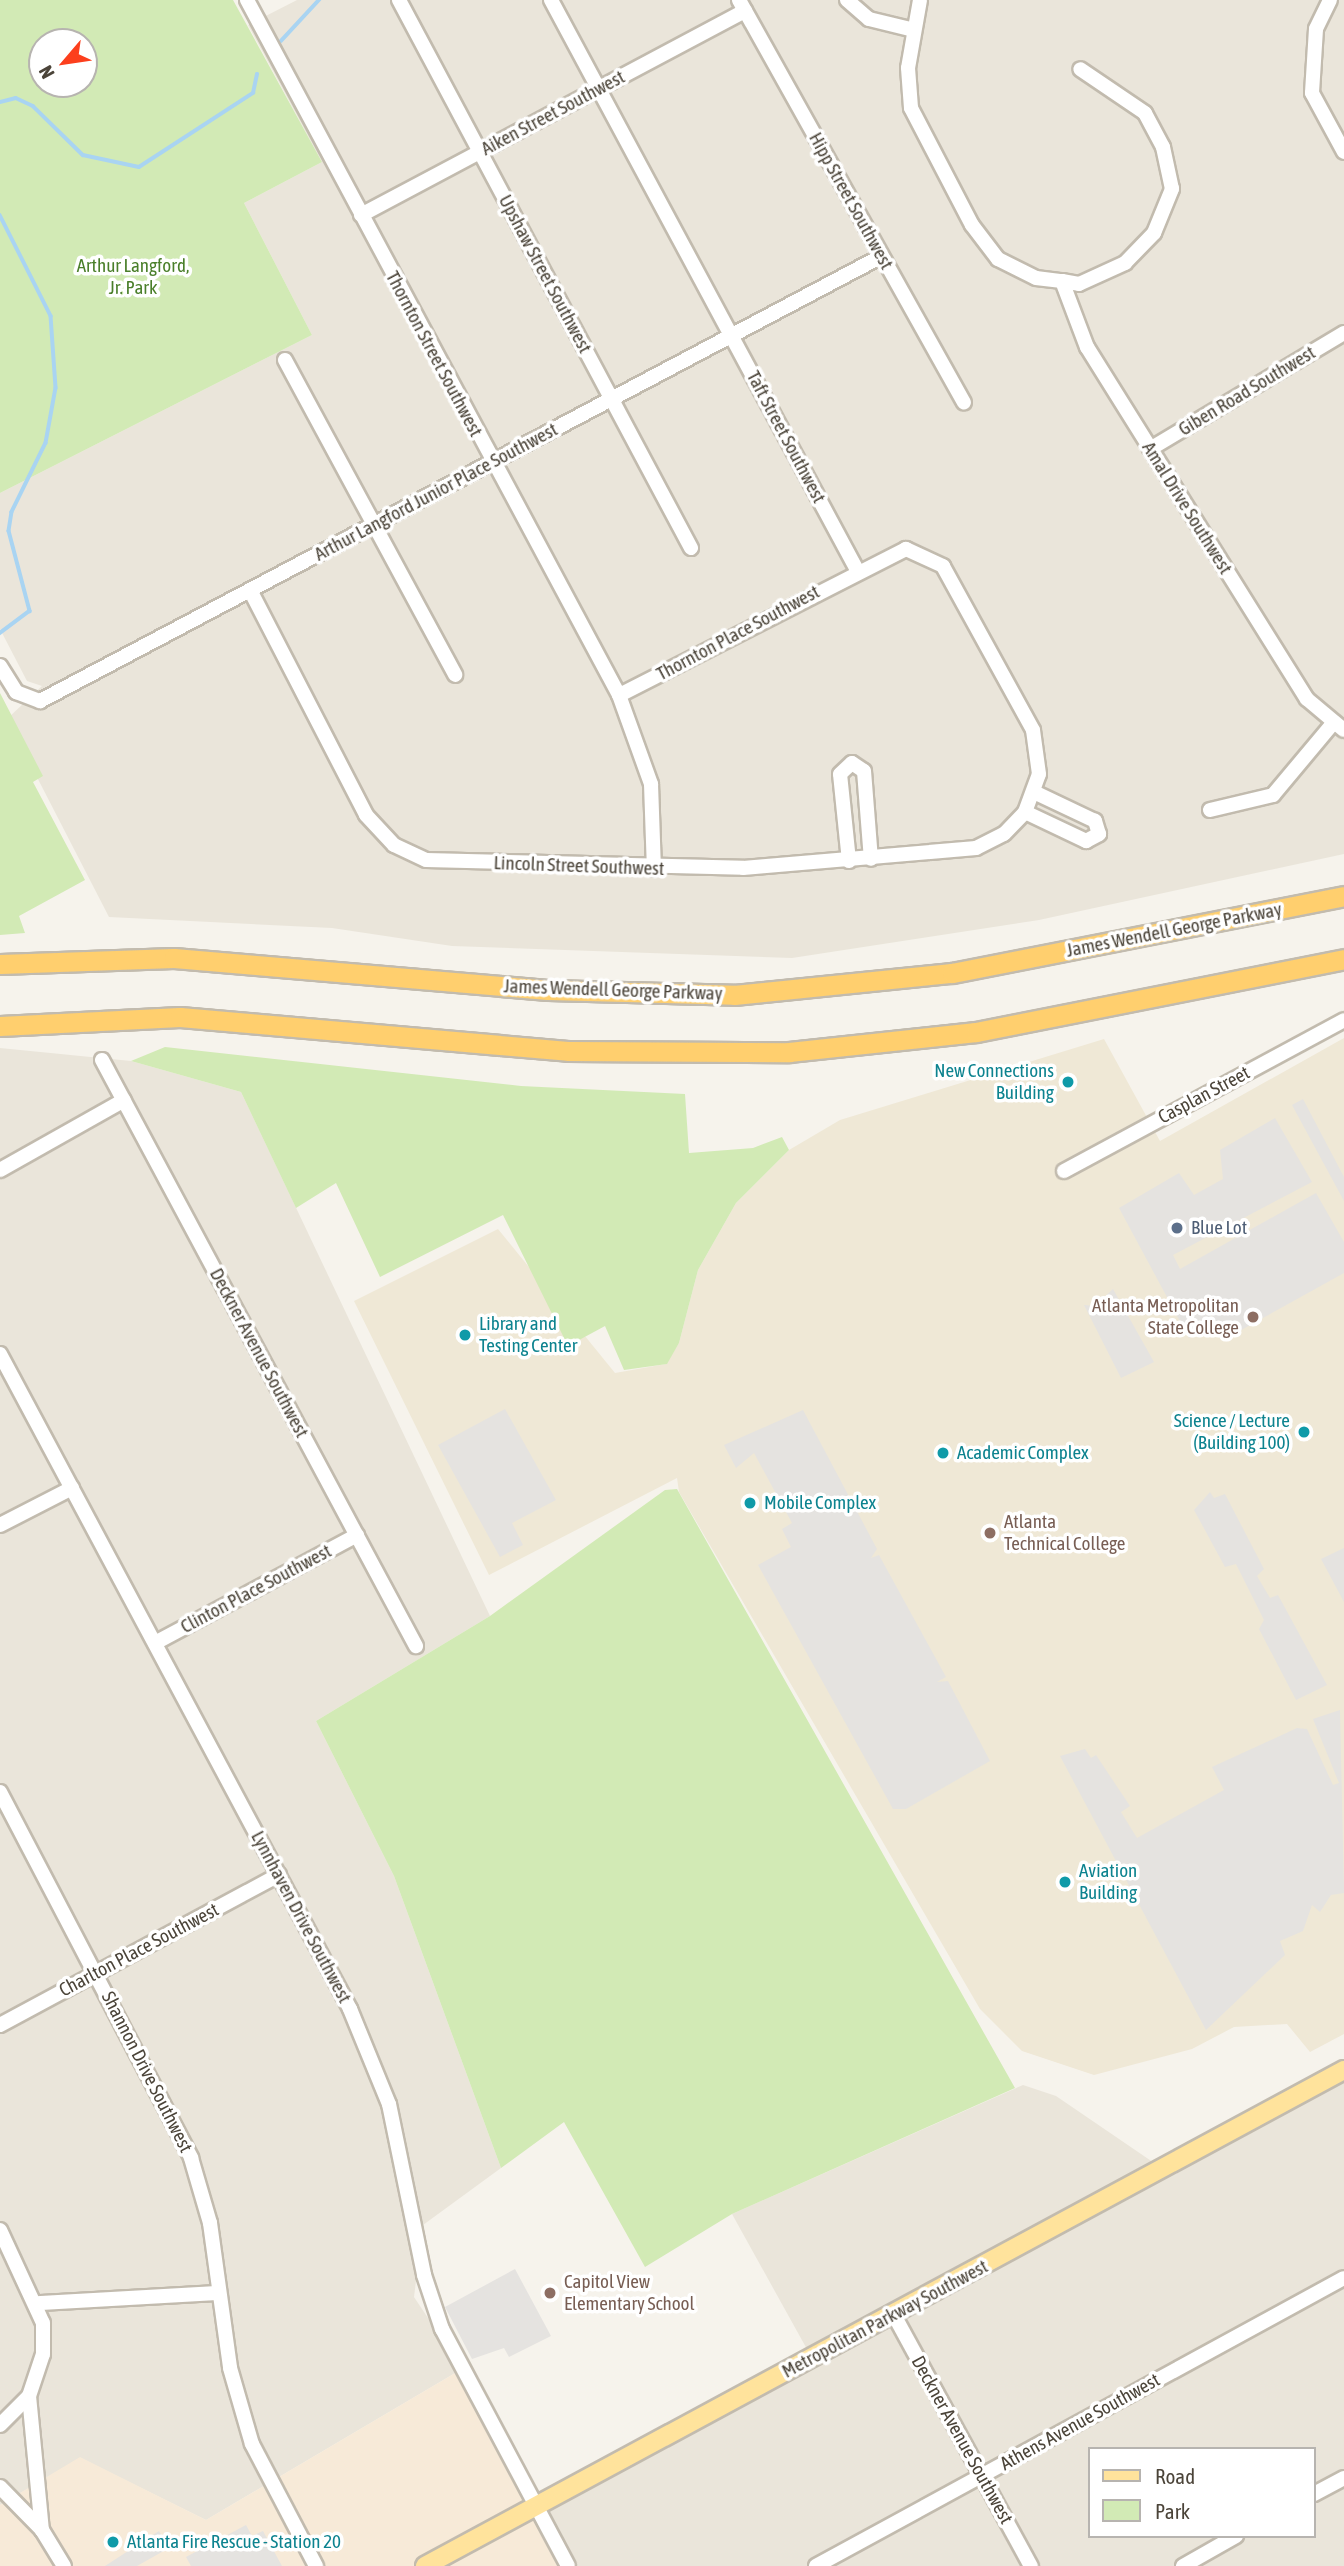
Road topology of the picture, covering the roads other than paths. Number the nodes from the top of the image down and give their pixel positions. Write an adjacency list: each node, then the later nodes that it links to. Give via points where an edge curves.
1 (247, 0): 13 (street, Thornton Street Southwest)
2 (399, 0): 11 (street, Upshaw Street Southwest)
3 (551, 0): 10 (street, Taft Street Southwest)
4 (847, 0): 8 (street, via 869,19)
5 (920, 0): 8 (street)
6 (1330, 0): 12 (street, via 1314,39 1312,93)
7 (742, 5): 10 (street, Aiken Street Southwest); 14 (street, Hipp Street Southwest)
8 (914, 30): 15 (street, via 911,108 972,225 998,259 1036,278)
9 (1080, 69): 15 (street, via 1145,113 1163,147 1172,189 1154,233 1125,263 1079,284)
10 (599, 88): 11 (street, Aiken Street Southwest); 17 (street, Taft Street Southwest)
11 (480, 151): 13 (street, Aiken Street Southwest); 19 (street, Upshaw Street Southwest)
12 (1344, 152)
13 (360, 215): 22 (street, Thornton Street Southwest)
14 (882, 256): 17 (street, Arthur Langford Junior Place Southwest); 20 (street, Hipp Street Southwest)
15 (1062, 281): 21 (street, Amal Drive Southwest, via 1087,347)
16 (1344, 333): 21 (street, Giben Road Southwest)
17 (731, 335): 19 (street, Arthur Langford Junior Place Southwest); 25 (street, Taft Street Southwest)
18 (285, 360): 23 (street)
19 (611, 399): 22 (street, Arthur Langford Junior Place Southwest); 24 (street, Upshaw Street Southwest)
20 (964, 402)
21 (1150, 449): 30 (street, Amal Drive Southwest, via 1307,699)
22 (492, 462): 23 (street, Arthur Langford Junior Place Southwest); 29 (street, Thornton Street Southwest)
23 (372, 526): 26 (street, Arthur Langford Junior Place Southwest); 28 (street)
24 (691, 548)
25 (857, 570): 29 (street, Thornton Place Southwest); 31 (street, via 906,549 926,553 943,566 1033,730 1039,759)
26 (250, 590): 27 (street, Arthur Langford Junior Place Southwest, via 40,701 16,692); 36 (street, Lincoln Street Southwest, via 366,815 394,845 426,860)
27 (1, 667)
28 (455, 675)
29 (619, 695): 36 (street, Thornton Street Southwest, via 651,784)
30 (1339, 726): 32 (street, Amal Drive Southwest, via 1273,795)
31 (1034, 792): 33 (street, Lincoln Street Southwest); 33 (street, via 1096,821 1099,834 1086,841)
32 (1210, 810)
33 (1025, 812): 34 (street, Lincoln Street Southwest, via 1004,834 976,848)
34 (872, 859): 35 (street, Lincoln Street Southwest); 35 (street, via 864,771 852,763 840,774)
35 (849, 861): 36 (street, Lincoln Street Southwest)
36 (654, 870)
37 (1344, 896): 39 (highway, James Wendell George Parkway, via 952,973 734,995 548,990 174,958)
38 (1344, 959): 41 (highway, via 1000,1028 789,1052 578,1052 180,1017)
39 (0, 964)
40 (1344, 1020): 45 (street, Casplan Street)
41 (0, 1026)
42 (102, 1060): 43 (street, Deckner Avenue Southwest)
43 (124, 1100): 44 (street); 49 (street, Deckner Avenue Southwest)
44 (0, 1170)
45 (1064, 1171)
46 (0, 1354): 47 (street, Lynnhaven Drive Southwest)
47 (72, 1488): 48 (street); 50 (street, Lynnhaven Drive Southwest)
48 (0, 1525)
49 (357, 1535): 50 (street, Clinton Place Southwest); 51 (street, Deckner Avenue Southwest)
50 (155, 1643): 53 (street, Lynnhaven Drive Southwest)
51 (416, 1646)
52 (0, 1792): 54 (street, Shannon Drive Southwest)
53 (279, 1875): 54 (street, Charlton Place Southwest); 68 (street, Lynnhaven Drive Southwest, via 384,2089 442,2329)
54 (97, 1973): 55 (street, Charlton Place Southwest); 59 (street, Shannon Drive Southwest, via 191,2158 210,2222)
55 (0, 2025)
56 (1344, 2070): 61 (main road, Metropolitan Parkway Southwest)
57 (0, 2230): 60 (street)
58 (1344, 2278): 64 (street, Athens Avenue Southwest)
59 (219, 2292): 60 (street); 72 (street, Shannon Drive Southwest, via 230,2368 252,2444)
60 (39, 2303): 62 (street, via 43,2354)
61 (894, 2315): 64 (street, Deckner Avenue Southwest); 68 (main road, Metropolitan Parkway Southwest)
62 (29, 2396): 63 (street); 69 (street)
63 (0, 2426)
64 (982, 2477): 75 (street, Athens Avenue Southwest); 76 (street, Deckner Avenue Southwest)
65 (1344, 2478): 67 (street)
66 (0, 2487): 69 (street)
67 (1316, 2493)
68 (536, 2506): 73 (main road, Metropolitan Parkway Southwest); 74 (street, Lynnhaven Drive Southwest)
69 (42, 2530): 71 (street)
70 (1232, 2538): 77 (street)
71 (64, 2566)
72 (316, 2566)
73 (425, 2566)
74 (568, 2566)
75 (816, 2566)
76 (1031, 2566)
77 (1183, 2566)

